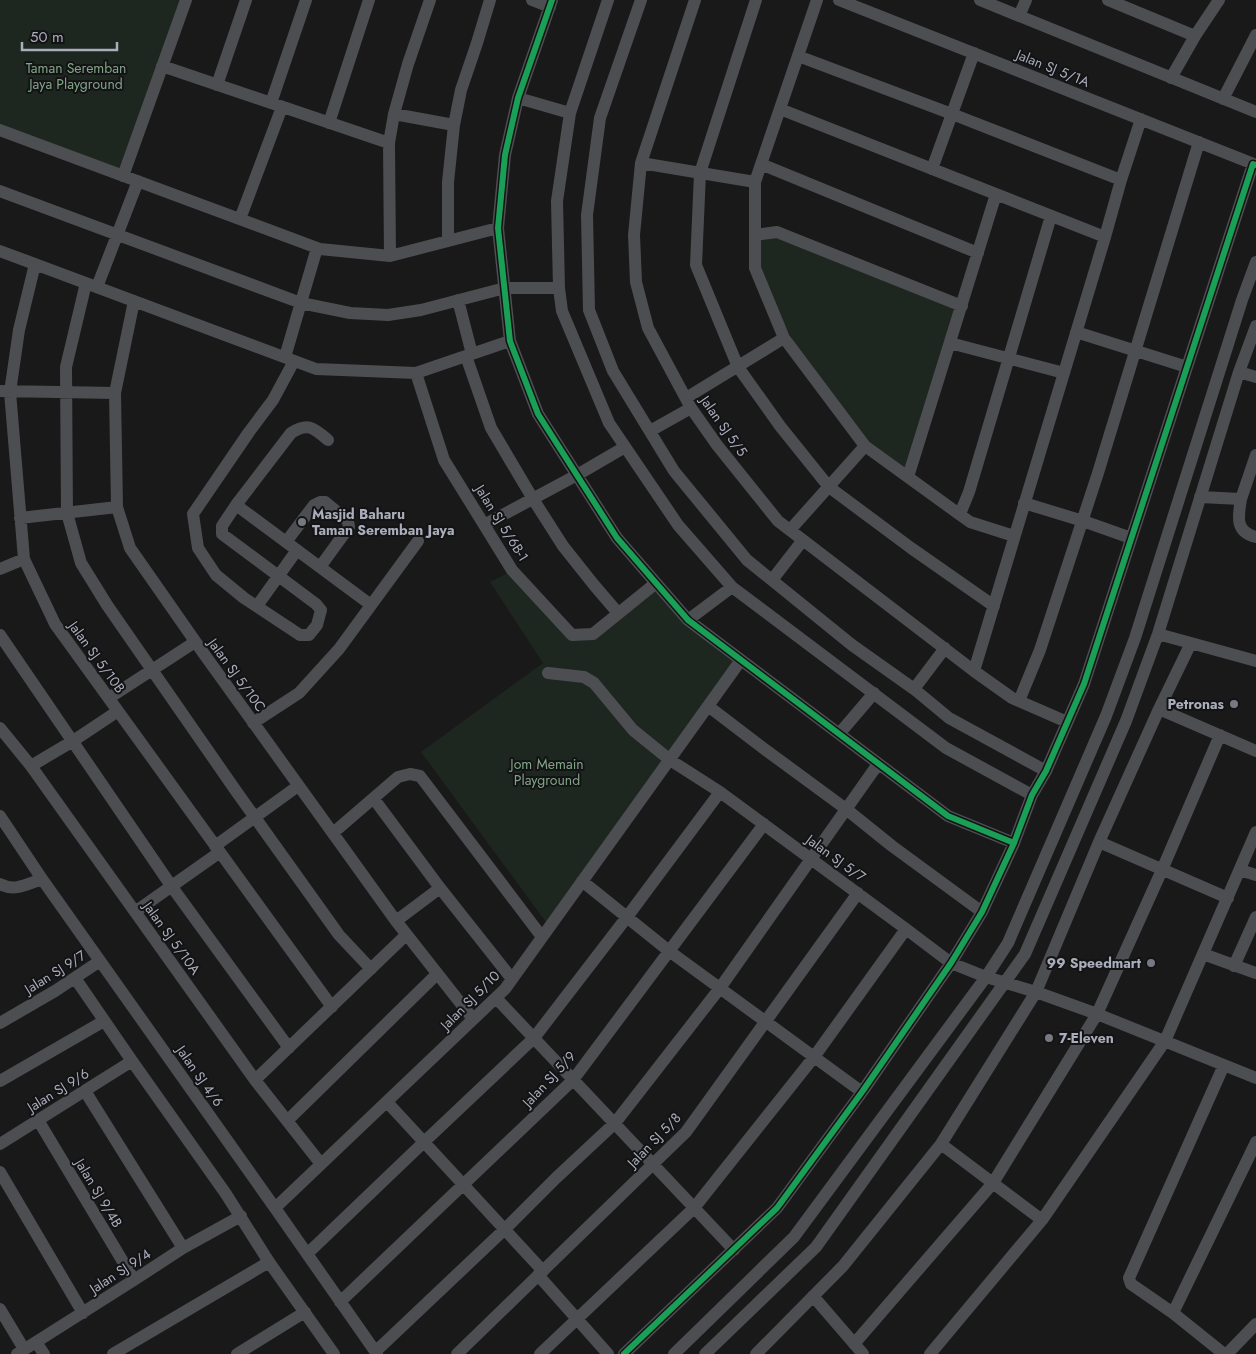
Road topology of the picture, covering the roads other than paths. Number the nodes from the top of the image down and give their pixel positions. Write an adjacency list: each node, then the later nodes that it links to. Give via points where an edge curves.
1 (186, 0): 24 (street)
2 (246, 0): 26 (street)
3 (306, 0): 29 (street)
4 (369, 0): 36 (street)
5 (430, 0): 33 (street)
6 (490, 0): 37 (street, via 461,90)
7 (532, 0): 18 (street)
8 (608, 0): 32 (street)
9 (641, 0): 91 (street, via 600,118 587,215 589,310 613,371)
10 (695, 0): 41 (street, Jalan SJ 5/5)
11 (756, 0): 45 (street)
12 (817, 0): 23 (street)
13 (839, 0): 22 (street, Jalan SJ 5/1A)
14 (980, 0): 19 (street)
15 (1026, 0): 19 (street)
16 (1108, 0): 21 (street)
17 (1219, 0): 21 (street)
18 (551, 4): 27 (street)
19 (1019, 16): 25 (street)
20 (1256, 35): 28 (street)
21 (1196, 36): 25 (street)
22 (974, 54): 34 (street); 35 (street, Jalan SJ 5/1A)
23 (798, 56): 30 (street); 34 (street)
24 (162, 66): 26 (street); 46 (street)
25 (1171, 78): 28 (street)
26 (218, 85): 29 (street)
27 (518, 98): 32 (street); 54 (street, via 505,155)
28 (1223, 99): 31 (street)
29 (276, 105): 36 (street); 53 (street)
30 (780, 109): 43 (street); 44 (street)
31 (1256, 112)
32 (570, 113): 67 (street, via 557,201)
33 (394, 114): 37 (street); 40 (street)
34 (952, 114): 44 (street); 47 (street)
35 (1141, 119): 39 (street, Jalan SJ 5/1A); 47 (street)
36 (329, 123): 40 (street)
37 (454, 125): 58 (street, via 448,182)
38 (0, 130): 46 (street)
39 (1200, 142): 42 (street, Jalan SJ 5/1A); 77 (street)
40 (389, 143): 62 (street)
41 (641, 163): 45 (street); 90 (street, Jalan SJ 5/5, via 634,235 636,282 648,328)
42 (1255, 163): 82 (street)
43 (761, 164): 49 (street); 61 (street)
44 (932, 169): 51 (street)
45 (700, 173): 49 (street); 81 (street, via 696,265)
46 (124, 176): 48 (street)
47 (1121, 180): 57 (street)
48 (138, 181): 53 (street); 55 (street)
49 (755, 182): 56 (street)
50 (0, 191): 55 (street)
51 (996, 194): 52 (street); 61 (street)
52 (1050, 216): 57 (street); 79 (street)
53 (240, 219): 59 (street)
54 (498, 228): 58 (street); 66 (street)
55 (118, 234): 65 (street); 70 (street)
56 (755, 235): 71 (street, via 777,232); 74 (street, via 755,268)
57 (1105, 237): 73 (street)
58 (448, 241): 62 (street)
59 (317, 248): 62 (street); 70 (street)
60 (0, 252): 64 (street)
61 (978, 253): 71 (street)
62 (390, 256)
63 (1256, 262): 198 (street, via 1135,638 1106,716 1008,943)
64 (35, 264): 65 (street); 87 (street, Jalan SJ 5/10B)
65 (91, 285): 69 (street); 88 (street, via 66,367)
66 (505, 288): 67 (street); 68 (street); 75 (street)
67 (558, 288): 94 (street, via 562,311 580,357 609,423)
68 (458, 300): 70 (street, via 388,315 350,313); 78 (street)
69 (134, 301): 80 (street); 89 (street, Jalan SJ 5/10C)
70 (301, 303): 80 (street)
71 (962, 306): 76 (street)
72 (1256, 326): 83 (street)
73 (1076, 332): 77 (street); 85 (street)
74 (784, 338): 81 (street); 93 (street)
75 (510, 341): 78 (street); 96 (street, via 538,414)
76 (950, 343): 79 (street); 97 (street)
77 (1136, 350): 82 (street); 108 (street)
78 (469, 355): 84 (street); 100 (street, via 491,428)
79 (1008, 358): 85 (street); 106 (street)
80 (290, 359): 84 (street, via 316,369); 126 (street, via 273,400 193,514 198,548 216,575)
81 (738, 367): 90 (street); 98 (street)
82 (1187, 367): 113 (street)
83 (1239, 372): 86 (street); 99 (street)
84 (416, 373): 109 (street, Jalan SJ 5/6B-1, via 444,460)
85 (1064, 373): 102 (street)
86 (1256, 377)
87 (5, 392): 88 (street); 107 (street, Jalan SJ 5/10B)
88 (67, 393): 89 (street); 105 (street)
89 (115, 394): 104 (street, Jalan SJ 5/10C)
90 (688, 403): 91 (street); 110 (street, Jalan SJ 5/5, via 716,445 778,521)
91 (650, 431): 122 (street, via 674,471 710,516 747,560)
92 (328, 440): 103 (street, via 314,429 300,427 291,433)
93 (865, 446): 97 (street); 98 (street)
94 (625, 447): 96 (street); 124 (street, via 678,525)
95 (1256, 455): 101 (street)
96 (577, 475): 100 (street); 123 (street, via 617,538)
97 (908, 477): 106 (street)
98 (829, 487): 110 (street); 127 (street)
99 (1200, 498): 101 (street); 130 (street)
100 (533, 499): 109 (street); 128 (street, via 563,546)
101 (1241, 499): 112 (street, via 1240,528)
102 (1024, 503): 108 (street); 111 (street)
103 (236, 505): 116 (street); 121 (street, via 222,526 222,534)
104 (117, 507): 105 (street); 132 (street, Jalan SJ 5/10C, via 130,548)
105 (67, 513): 107 (street); 137 (street, via 81,563)
106 (960, 514): 111 (street, via 970,522)
107 (20, 518): 118 (street, Jalan SJ 5/10B)
108 (1082, 521): 113 (street); 143 (street, via 1040,650)
109 (484, 525): 128 (street, Jalan SJ 5/6B-1, via 512,570 572,635 593,634)
110 (790, 530): 114 (street, Jalan SJ 5/5)
111 (1014, 536): 127 (street)
112 (1256, 537)
113 (1131, 538): 147 (street, via 1084,684)
114 (803, 540): 122 (street); 134 (street, Jalan SJ 5/5)
115 (418, 541): 125 (street)
116 (286, 542): 117 (street); 119 (street, via 314,505 325,502 348,522 349,527)
117 (297, 550): 119 (street); 121 (street)
118 (24, 559): 120 (street); 142 (street, Jalan SJ 5/10B, via 55,624)
119 (320, 568): 125 (street)
120 (0, 569)
121 (279, 576): 126 (street); 126 (street, via 321,610 317,625 309,636 300,635)
122 (772, 580): 140 (street, via 852,646)
123 (656, 583): 128 (street, Jalan SJ 5/6B-1); 129 (street)
124 (732, 588): 129 (street); 141 (street)
125 (371, 605): 148 (street, via 339,650 299,693)
126 (257, 606)
127 (994, 606): 138 (street)
128 (618, 613)
129 (688, 620): 135 (street)
130 (1158, 634): 133 (street); 201 (street, via 1126,721 1052,892 1024,954)
131 (0, 635): 152 (street)
132 (195, 642): 137 (street); 148 (street, Jalan SJ 5/10C)
133 (1190, 643): 136 (street); 145 (street)
134 (945, 648): 138 (street, Jalan SJ 5/5); 140 (street)
135 (741, 660): 144 (street, Jalan SJ 5/10); 150 (street)
136 (1256, 661)
137 (152, 670): 142 (street); 164 (street)
138 (974, 671): 143 (street, Jalan SJ 5/5)
139 (548, 674): 154 (street, Jalan SJ 5/7, via 584,677 594,683 633,730)
140 (914, 689): 157 (street, via 949,718)
141 (874, 693): 150 (street); 160 (street, via 946,748)
142 (109, 698): 146 (street, Jalan SJ 5/10B)
143 (1019, 701): 147 (street, Jalan SJ 5/5)
144 (708, 706): 154 (street, Jalan SJ 5/10); 162 (street)
145 (1159, 709): 151 (street); 168 (street)
146 (118, 711): 152 (street); 170 (street, Jalan SJ 5/10B)
147 (1067, 722): 157 (street)
148 (253, 723): 158 (street, Jalan SJ 5/10C)
149 (0, 728): 156 (street, Jalan SJ 5/10A)
150 (839, 734): 155 (street)
151 (1220, 736): 153 (street); 172 (street)
152 (73, 741): 156 (street); 178 (street)
153 (1256, 751)
154 (670, 760): 159 (street, Jalan SJ 5/7); 176 (street, Jalan SJ 5/10)
155 (878, 764): 162 (street); 169 (street, via 948,816)
156 (31, 766): 182 (street, Jalan SJ 5/10A)
157 (1046, 771): 160 (street)
158 (298, 786): 164 (street); 167 (street, Jalan SJ 5/10C)
159 (720, 792): 165 (street, Jalan SJ 5/7); 184 (street)
160 (1032, 795): 169 (street)
161 (374, 799): 167 (street); 179 (street); 189 (street, via 398,777 420,776)
162 (846, 809): 171 (street); 183 (street)
163 (0, 816): 175 (street, Jalan SJ 4/6)
164 (255, 817): 170 (street); 195 (street, via 339,935)
165 (764, 824): 171 (street, Jalan SJ 5/7); 190 (street, Jalan SJ 5/9)
166 (1256, 832): 173 (street)
167 (333, 834): 186 (street, Jalan SJ 5/10C)
168 (1099, 842): 172 (street); 203 (street)
169 (1014, 843): 183 (street)
170 (218, 849): 178 (street); 205 (street, Jalan SJ 5/10B)
171 (811, 859): 180 (street, Jalan SJ 5/7); 202 (street)
172 (1162, 870): 181 (street); 206 (street)
173 (1240, 870): 174 (street); 181 (street)
174 (1256, 875)
175 (42, 879): 177 (street, via 18,887); 192 (street, Jalan SJ 4/6)
176 (582, 881): 184 (street); 189 (street, Jalan SJ 5/10)
177 (0, 884)
178 (172, 886): 182 (street); 213 (street)
179 (440, 888): 186 (street); 200 (street)
180 (858, 893): 187 (street, Jalan SJ 5/7); 209 (street, Jalan SJ 5/8)
181 (1228, 898): 191 (street)
182 (135, 912): 218 (street, Jalan SJ 5/10A)
183 (982, 912): 193 (street)
184 (627, 917): 190 (street); 211 (street)
185 (1256, 917): 194 (street)
186 (396, 921): 188 (street, Jalan SJ 5/10C)
187 (906, 928): 193 (street, Jalan SJ 5/7); 214 (street)
188 (406, 935): 195 (street); 197 (street, Jalan SJ 5/10C)
189 (542, 937): 200 (street, Jalan SJ 5/10)
190 (669, 951): 202 (street); 219 (street, Jalan SJ 5/9)
191 (1203, 954): 194 (street); 212 (street)
192 (100, 961): 199 (street, Jalan SJ 9/7); 236 (street, Jalan SJ 4/6)
193 (950, 963): 198 (street, Jalan SJ 5/7); 222 (street)
194 (1234, 966): 196 (street)
195 (371, 969): 205 (street)
196 (1256, 973)
197 (437, 974): 207 (street, Jalan SJ 5/10C); 225 (street)
198 (986, 977): 201 (street, Jalan SJ 5/7); 267 (street, via 794,1236)
199 (75, 978): 208 (street); 210 (street, Jalan SJ 9/7)
200 (512, 979): 204 (street, Jalan SJ 5/10)
201 (1005, 982): 203 (street, Jalan SJ 5/7); 268 (street, via 816,1247)
202 (720, 988): 209 (street); 226 (street)
203 (1036, 992): 206 (street, Jalan SJ 5/7); 230 (street)
204 (496, 998): 207 (street, Jalan SJ 5/10); 211 (street)
205 (332, 1007): 213 (street)
206 (1097, 1014): 212 (street, Jalan SJ 5/7); 234 (street)
207 (473, 1019): 223 (street, Jalan SJ 5/10)
208 (104, 1021): 215 (street); 220 (street)
209 (766, 1021): 214 (street); 232 (street, Jalan SJ 5/8, via 686,1132)
210 (0, 1023)
211 (534, 1038): 219 (street); 227 (street)
212 (1165, 1041): 216 (street, Jalan SJ 5/7); 239 (street)
213 (289, 1048): 218 (street)
214 (814, 1057): 222 (street); 237 (street)
215 (132, 1061): 221 (street, Jalan SJ 9/6); 238 (street)
216 (1224, 1065): 217 (street, Jalan SJ 5/7); 252 (street, via 1129,1278 1131,1284)
217 (1256, 1078)
218 (255, 1080): 225 (street, Jalan SJ 5/10A)
219 (573, 1080): 226 (street); 235 (street, Jalan SJ 5/9)
220 (0, 1081)
221 (85, 1091): 224 (street, Jalan SJ 9/6); 241 (street)
222 (862, 1092): 242 (street, via 777,1208)
223 (387, 1102): 227 (street); 231 (street, Jalan SJ 5/10)
224 (38, 1120): 229 (street, Jalan SJ 9/6); 246 (street, Jalan SJ 9/4B)
225 (287, 1121): 231 (street, Jalan SJ 5/10A)
226 (615, 1123): 232 (street); 240 (street)
227 (424, 1142): 235 (street); 243 (street)
228 (1256, 1142): 252 (street)
229 (0, 1144)
230 (941, 1144): 234 (street); 247 (street, via 843,1266)
231 (321, 1164): 236 (street, Jalan SJ 5/10)
232 (653, 1164): 237 (street); 245 (street, Jalan SJ 5/8)
233 (0, 1172): 251 (street)
234 (992, 1183): 239 (street); 256 (street)
235 (463, 1185): 240 (street); 248 (street, Jalan SJ 5/9)
236 (275, 1208): 243 (street, Jalan SJ 4/6)
237 (694, 1208): 242 (street); 253 (street)
238 (241, 1216): 241 (street, Jalan SJ 9/4); 244 (street)
239 (1042, 1220): 271 (street)
240 (505, 1229): 245 (street); 258 (street)
241 (183, 1248): 246 (street, Jalan SJ 9/4)
242 (734, 1250): 266 (street)
243 (307, 1254): 248 (street, Jalan SJ 4/6)
244 (270, 1262): 250 (street); 260 (street)
245 (540, 1273): 253 (street); 263 (street, Jalan SJ 5/8)
246 (134, 1280): 251 (street, Jalan SJ 9/4)
247 (813, 1296): 256 (street); 269 (street)
248 (340, 1302): 258 (street, Jalan SJ 4/6)
249 (0, 1309): 257 (street)
250 (305, 1312): 261 (street); 262 (street)
251 (83, 1313): 255 (street, Jalan SJ 9/4)
252 (1173, 1313): 272 (street)
253 (577, 1319): 264 (street); 265 (street)
254 (1256, 1324): 272 (street)
255 (36, 1342): 257 (street, Jalan SJ 9/4); 259 (street)
256 (854, 1344): 270 (street)
257 (21, 1352)
258 (376, 1353)
259 (44, 1354)
260 (113, 1354)
261 (237, 1354)
262 (334, 1354)
263 (457, 1354)
264 (540, 1354)
265 (608, 1354)
266 (624, 1354)
267 (674, 1354)
268 (705, 1354)
269 (756, 1354)
270 (863, 1354)
271 (930, 1354)
272 (1226, 1354)

